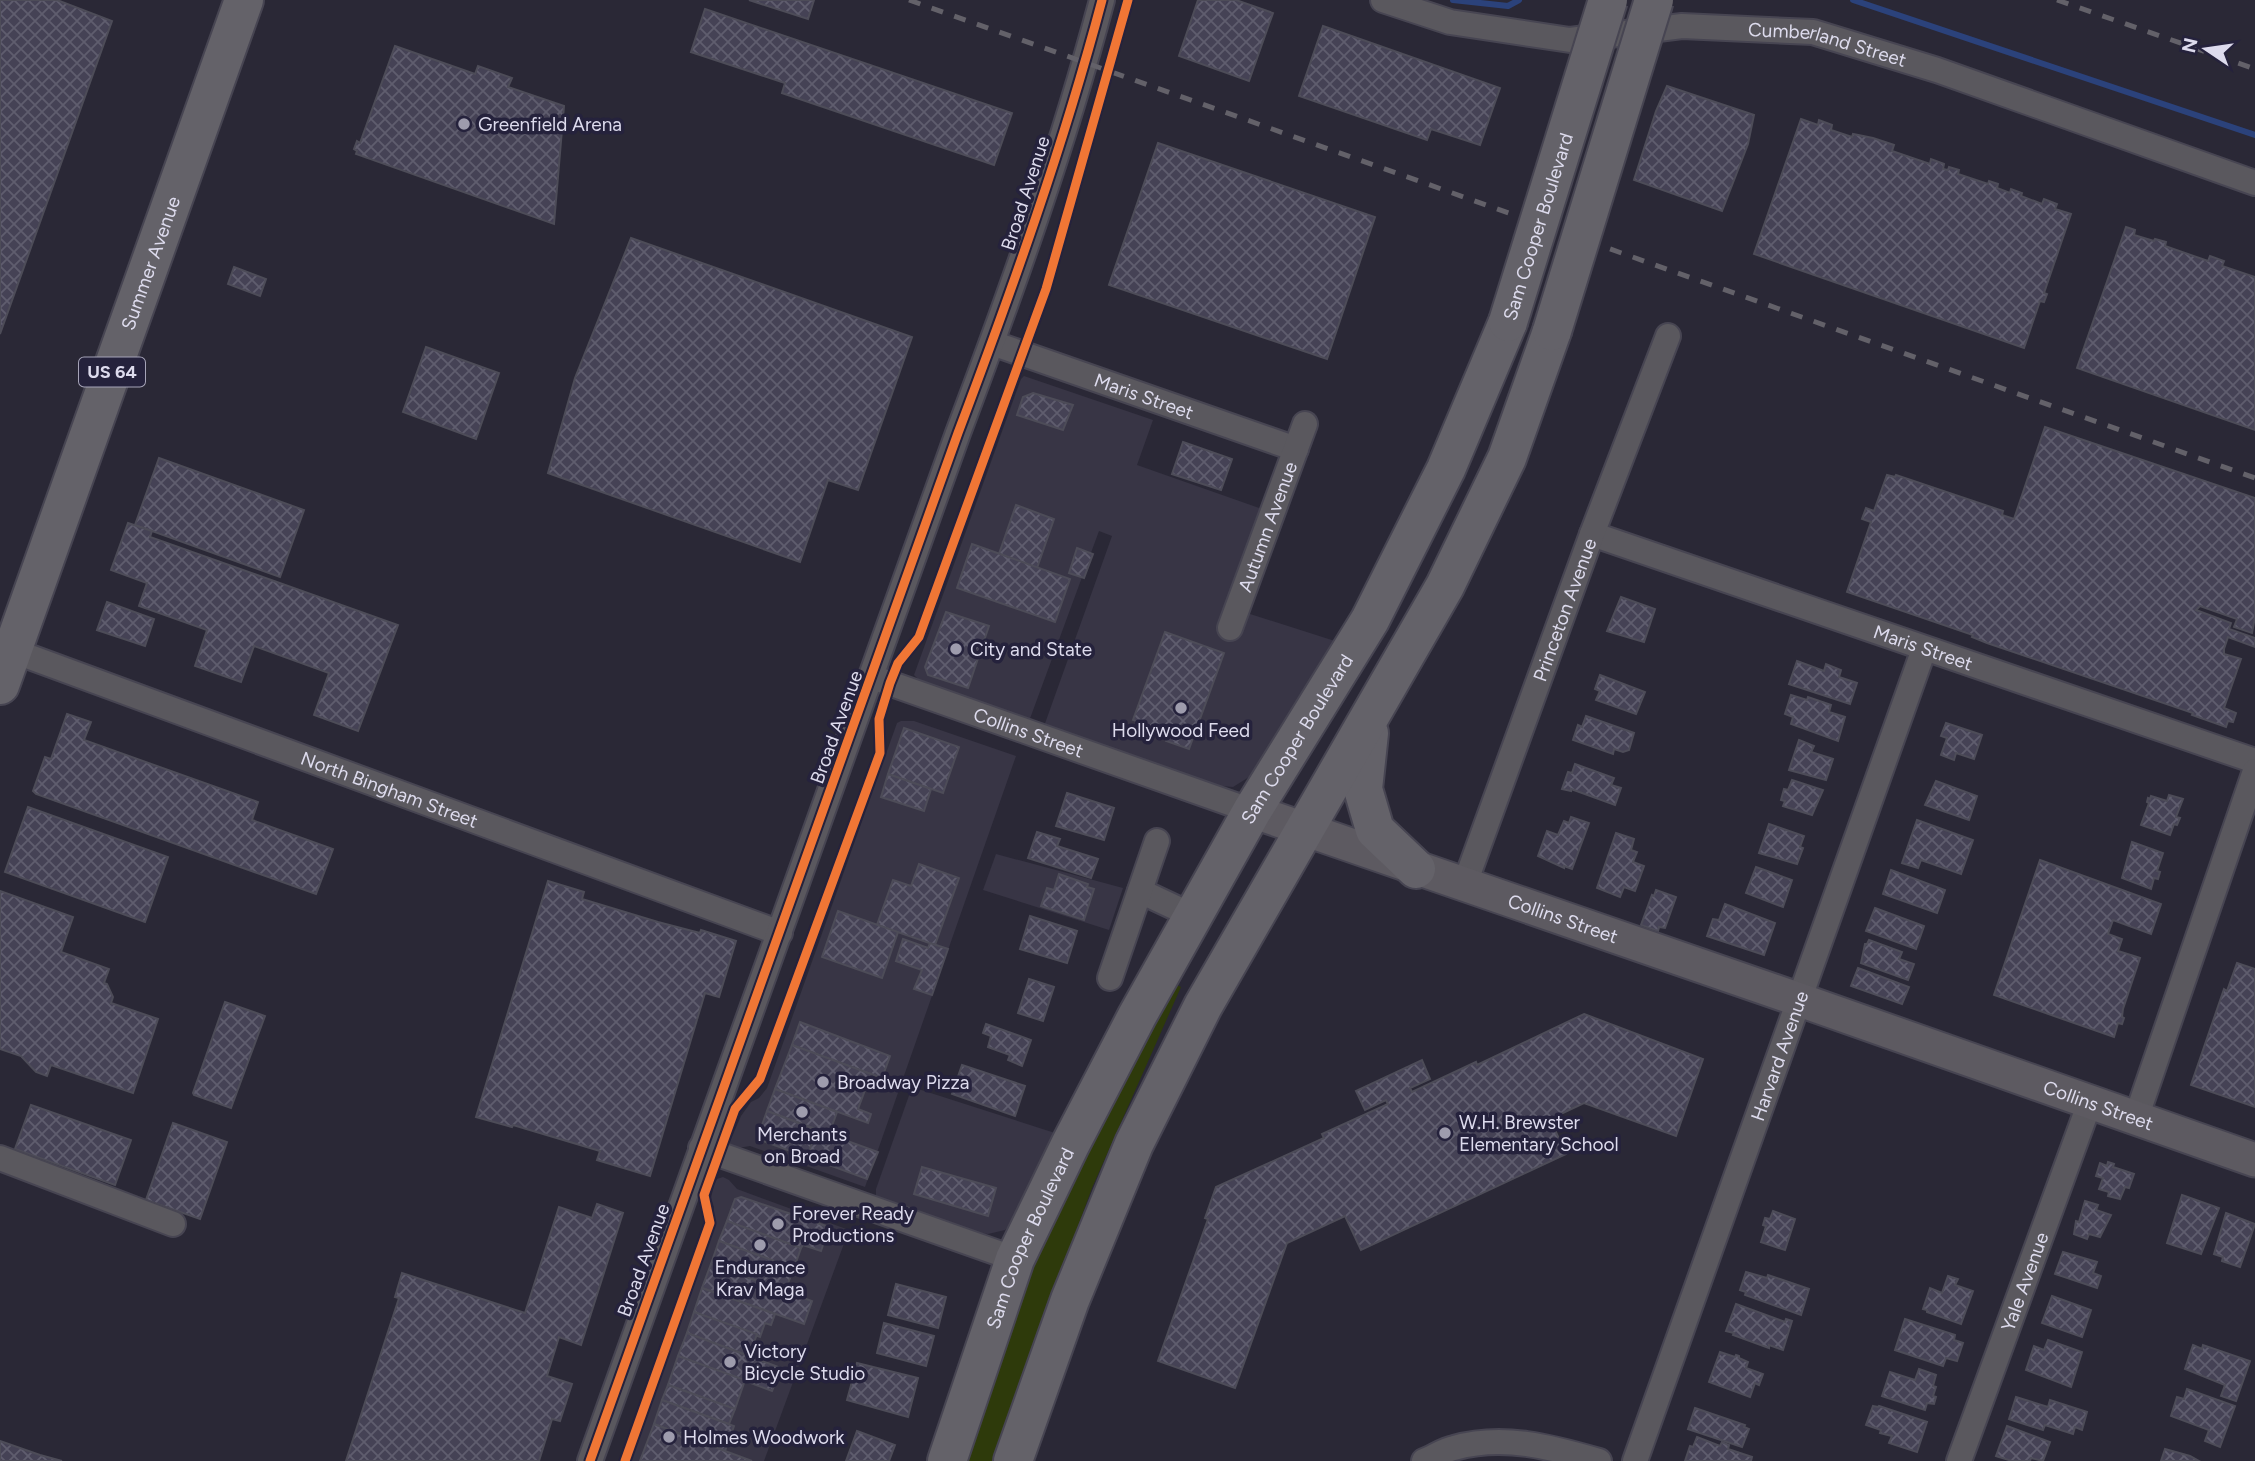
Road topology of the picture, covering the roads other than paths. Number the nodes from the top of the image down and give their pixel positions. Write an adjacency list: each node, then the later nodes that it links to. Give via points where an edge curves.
1 (244, 0): 14 (main road, Summer Avenue / US 64)
2 (1102, 0): 8 (street, Broad Avenue, via 1022,261)
3 (1382, 0): 6 (street, Cumberland Street, via 1450,22 1570,40 1682,26 1813,32 1937,70)
4 (1608, 0): 19 (main road, Sam Cooper Boulevard, bridge, via 1508,323 1446,469 1370,621)
5 (1654, 0): 16 (main road, bridge, via 1552,331 1507,458 1445,586)
6 (2255, 183)
7 (1668, 336): 11 (street, Princeton Avenue)
8 (992, 342): 10 (street, Maris Street); 15 (street, Broad Avenue)
9 (1305, 424): 10 (street, Autumn Avenue)
10 (1296, 449): 12 (street, Autumn Avenue)
11 (1592, 534): 13 (street, Maris Street); 23 (street, Princeton Avenue)
12 (1230, 628)
13 (1924, 649): 17 (street, Maris Street); 28 (street, Harvard Avenue)
14 (4, 660): 26 (street, North Bingham Street)
15 (872, 677): 19 (street, Collins Street); 26 (street, Broad Avenue)
16 (1373, 715): 20 (main road); 22 (main road, via 1363,789 1375,830)
17 (2255, 761)
18 (2255, 771): 30 (street)
19 (1252, 811): 20 (street, Collins Street); 25 (main road, Sam Cooper Boulevard)
20 (1306, 830): 22 (street, Collins Street); 38 (main road, via 1203,1006 1134,1144 1070,1300)
21 (1157, 841): 24 (street)
22 (1416, 869): 23 (street, Collins Street)
23 (1464, 886): 28 (street, Collins Street)
24 (1140, 891): 25 (street); 27 (street)
25 (1194, 916): 35 (main road, Sam Cooper Boulevard, via 1070,1144)
26 (780, 933): 31 (street, Broad Avenue)
27 (1110, 978)
28 (1800, 1000): 29 (street, Collins Street); 41 (street, Harvard Avenue)
29 (2090, 1102): 30 (street, Collins Street); 42 (street, Yale Avenue)
30 (2136, 1118): 33 (street, Collins Street)
31 (701, 1148): 35 (street); 36 (street, Broad Avenue)
32 (0, 1158): 34 (street)
33 (2255, 1160)
34 (173, 1224)
35 (1015, 1259): 37 (main road, Sam Cooper Boulevard)
36 (590, 1461)
37 (947, 1461)
38 (1013, 1461)
39 (1424, 1461): 40 (street, via 1453,1448 1510,1440)
40 (1598, 1461)
41 (1634, 1461)
42 (1959, 1461)

